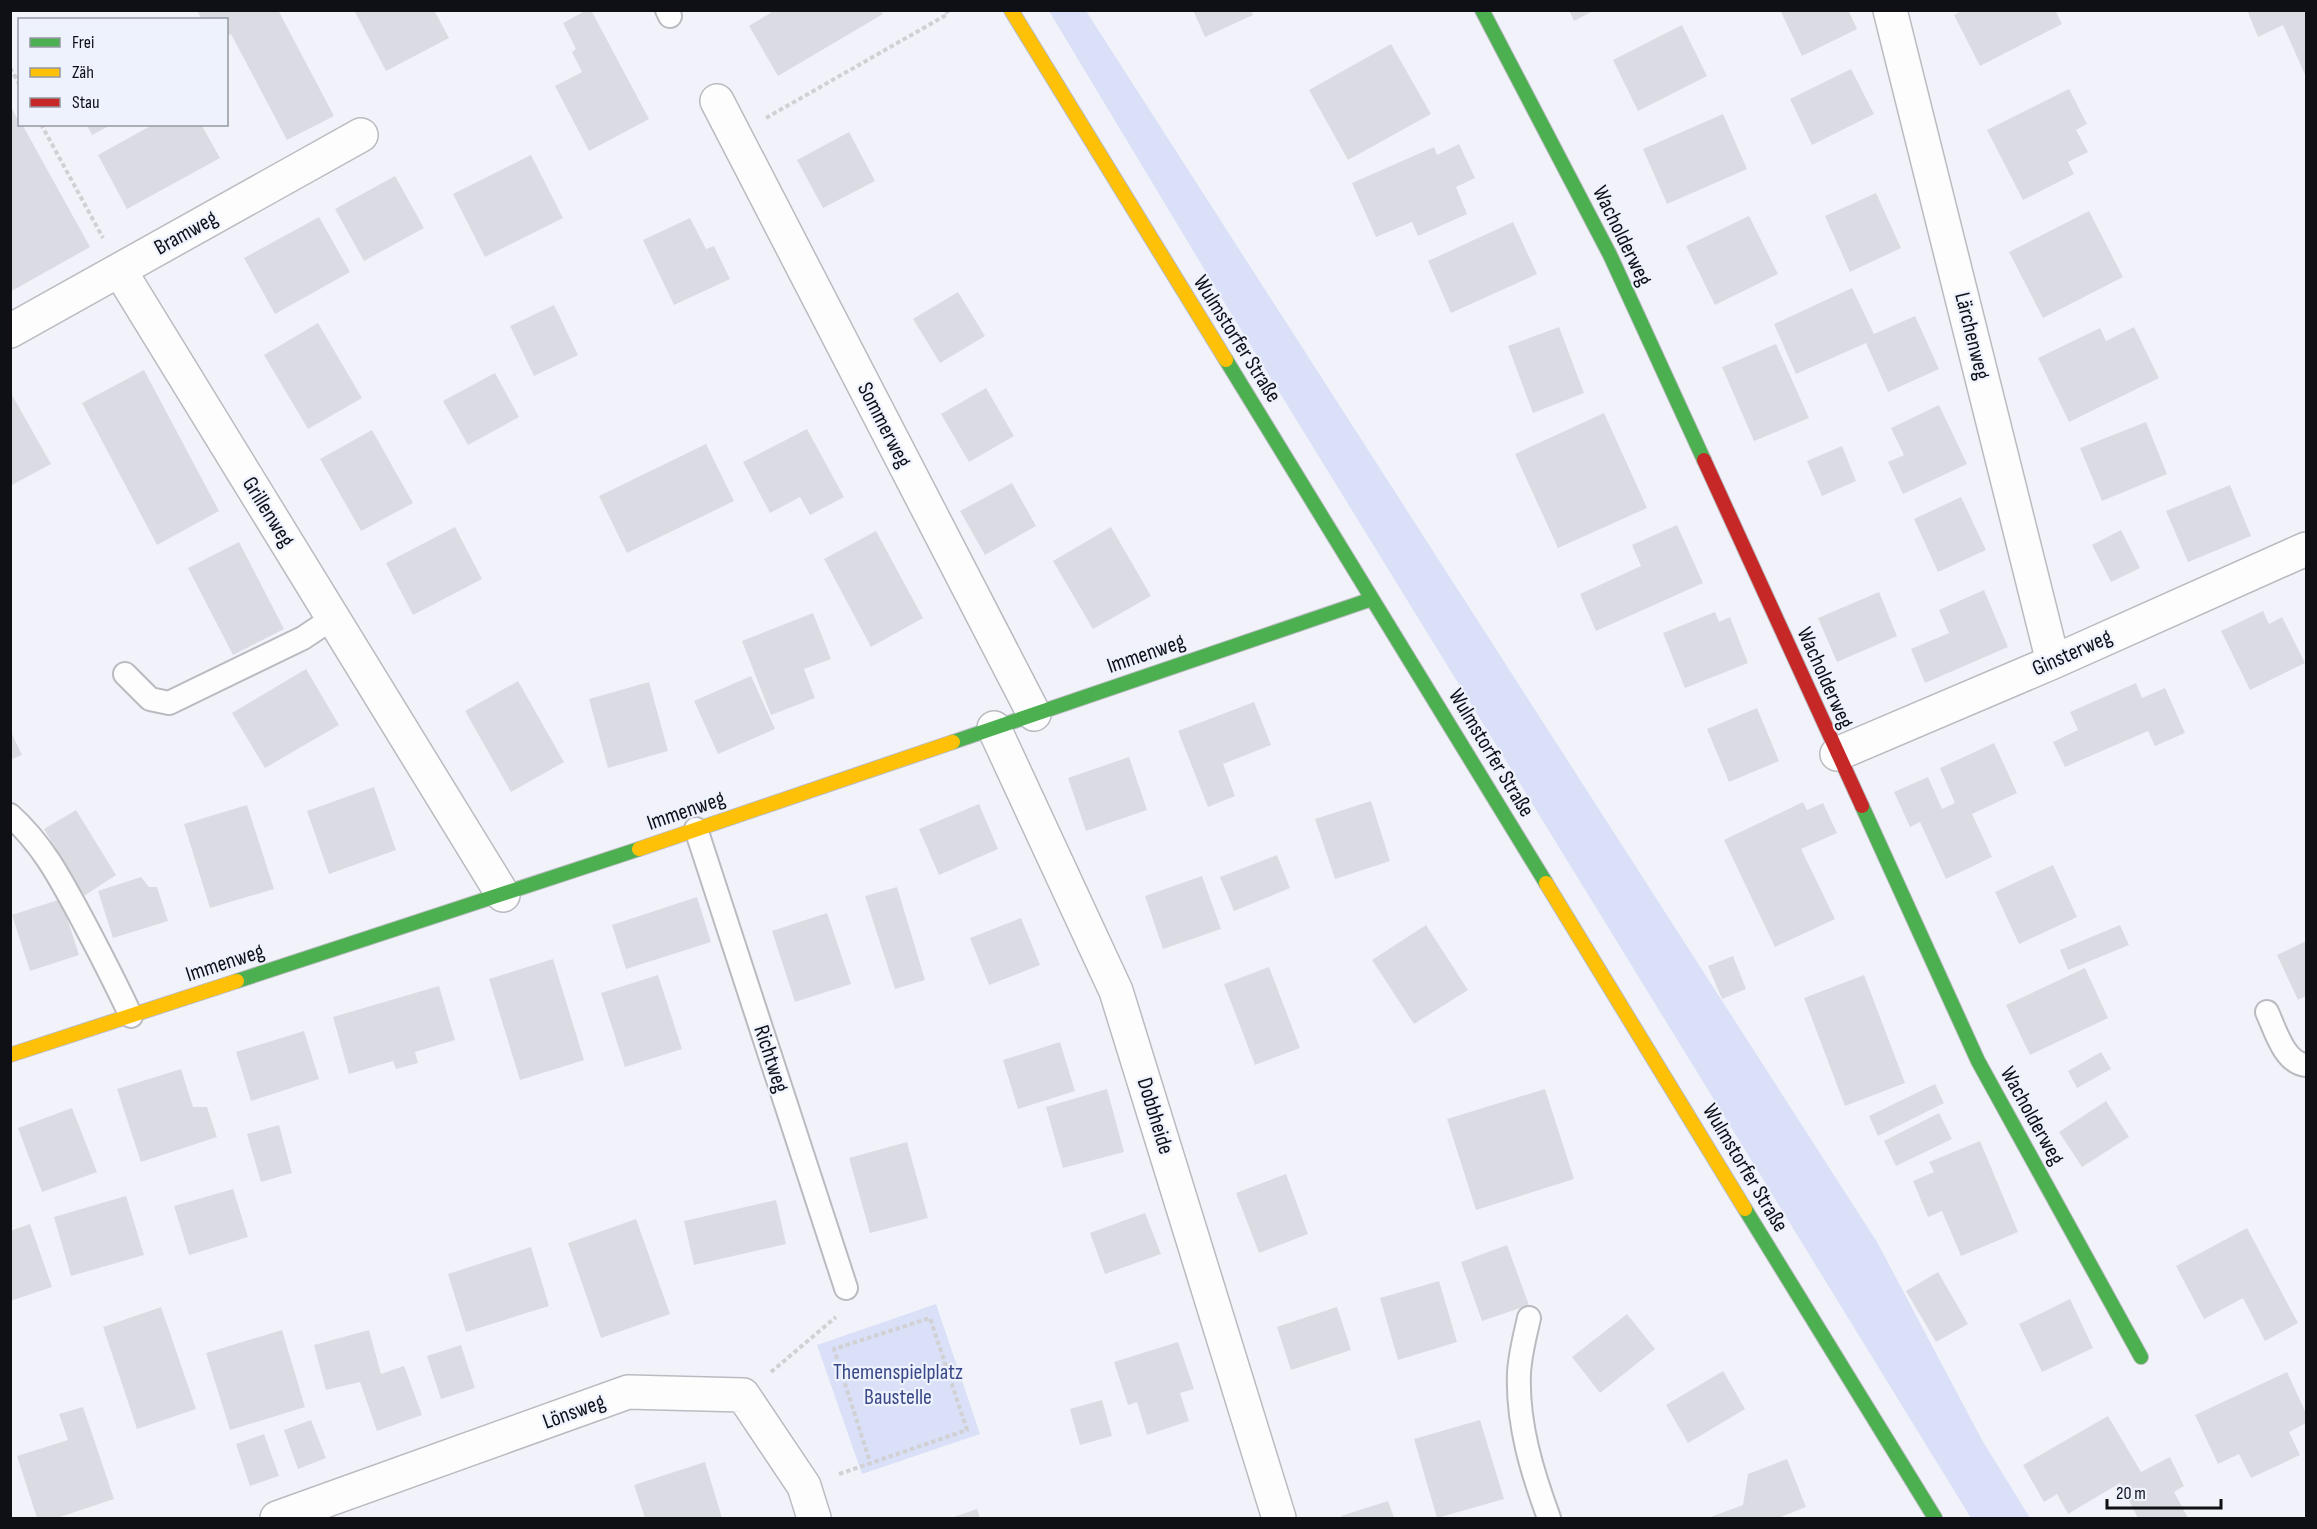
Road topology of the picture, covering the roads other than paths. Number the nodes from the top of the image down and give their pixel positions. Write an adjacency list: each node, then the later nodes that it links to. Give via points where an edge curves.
1 (1011, 10): 9 (street, Wulmstorfer Straße)
2 (1482, 10): 15 (street, Wacholderweg, via 1610,255)
3 (1890, 10): 11 (street, Lärchenweg)
4 (717, 101): 13 (street, Sommerweg)
5 (361, 135): 6 (street, Bramweg)
6 (120, 271): 7 (street, Bramweg); 10 (street, Grillenweg)
7 (10, 331)
8 (2307, 549): 11 (street, Ginsterweg)
9 (1372, 599): 13 (street, Immenweg); 30 (street, Wulmstorfer Straße)
10 (333, 618): 12 (lane, via 303,638 170,703 150,699); 18 (street, Grillenweg)
11 (2053, 663): 15 (street, Ginsterweg)
12 (124, 674)
13 (1034, 714): 14 (street, Immenweg)
14 (994, 728): 17 (street, Immenweg); 28 (street, Dobbheide, via 1116,991)
15 (1837, 754): 25 (street, Wacholderweg, via 1978,1061)
16 (10, 815): 20 (lane, via 30,833 52,863)
17 (696, 830): 18 (street, Immenweg); 23 (lane, Richtweg)
18 (503, 895): 20 (street, Immenweg)
19 (2267, 1012): 22 (lane, via 2288,1055 2300,1065)
20 (131, 1016): 21 (street, Immenweg)
21 (10, 1055)
22 (2307, 1065)
23 (846, 1288)
24 (1529, 1318): 29 (lane, via 1519,1370 1519,1403 1530,1459)
25 (2141, 1357)
26 (277, 1518): 27 (street, Lönsweg, via 628,1392 743,1395 804,1486)
27 (814, 1518)
28 (1280, 1518)
29 (1549, 1518)
30 (1935, 1518)

